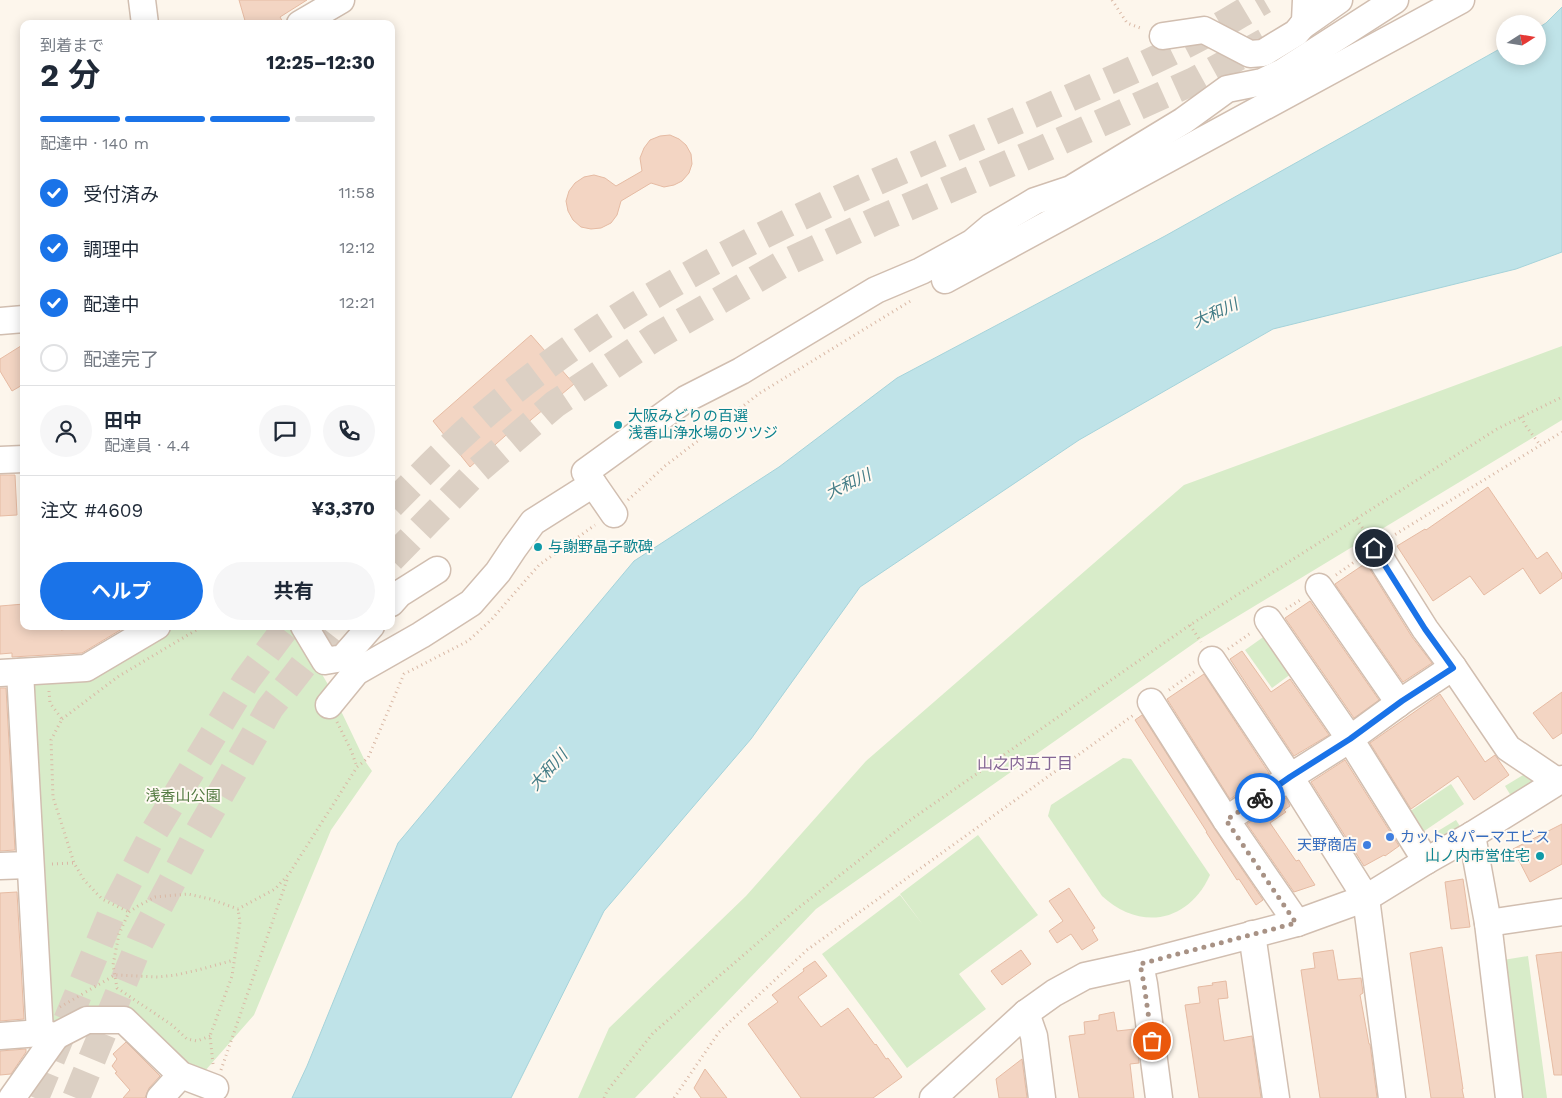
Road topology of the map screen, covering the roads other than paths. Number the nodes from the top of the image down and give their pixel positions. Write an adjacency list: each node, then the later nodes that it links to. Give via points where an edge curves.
1 (142, 0): 7 (street)
2 (340, 0): 8 (street)
3 (1306, 0): 9 (street)
4 (1339, 0): 9 (street)
5 (1395, 0): 16 (street, via 1284,72 1262,82 1228,89 1183,121 1071,189 1035,201 991,227 972,243 921,271 876,290 741,371 686,399 585,472)
6 (1461, 0): 11 (street)
7 (144, 20)
8 (307, 20)
9 (1302, 26): 10 (street, via 1296,34 1256,54 1236,48 1204,30)
10 (1163, 36)
11 (945, 280)
12 (20, 319): 13 (street)
13 (0, 321)
14 (20, 459): 15 (street)
15 (0, 460)
16 (593, 484): 17 (street); 31 (street, via 533,522 498,572 471,603 356,672)
17 (614, 514)
18 (1371, 541): 27 (street)
19 (437, 570): 21 (street)
20 (1318, 587): 30 (street)
21 (395, 598)
22 (1268, 620): 32 (street)
23 (150, 630): 28 (street, via 86,668)
24 (306, 630): 25 (street, via 325,661 342,658)
25 (366, 630)
26 (1207, 652): 33 (street)
27 (1453, 668): 30 (street); 34 (street, via 1508,748)
28 (10, 673): 38 (street)
29 (1151, 702): 35 (street)
30 (1398, 704): 32 (street)
31 (329, 705)
32 (1350, 739): 33 (street); 37 (street)
33 (1290, 777): 35 (street); 40 (street)
34 (1559, 780): 36 (street)
35 (1226, 820): 42 (street)
36 (1472, 836): 37 (street); 43 (street)
37 (1426, 861): 40 (street)
38 (29, 865): 39 (street); 47 (street)
39 (0, 866)
40 (1366, 898): 42 (street); 57 (street)
41 (1562, 912): 43 (street)
42 (1296, 923): 44 (street)
43 (1488, 923): 58 (street)
44 (1252, 934): 45 (street); 56 (street)
45 (1140, 964): 46 (street, via 1085,976); 55 (street)
46 (1026, 1013): 53 (street); 54 (street, via 1034,1036)
47 (45, 1028): 48 (street); 49 (street, via 88,1020 124,1020); 51 (street)
48 (0, 1036)
49 (181, 1075): 50 (street); 52 (street)
50 (215, 1088)
51 (12, 1098)
52 (160, 1098)
53 (933, 1098)
54 (1042, 1098)
55 (1158, 1098)
56 (1276, 1098)
57 (1392, 1098)
58 (1509, 1098)

